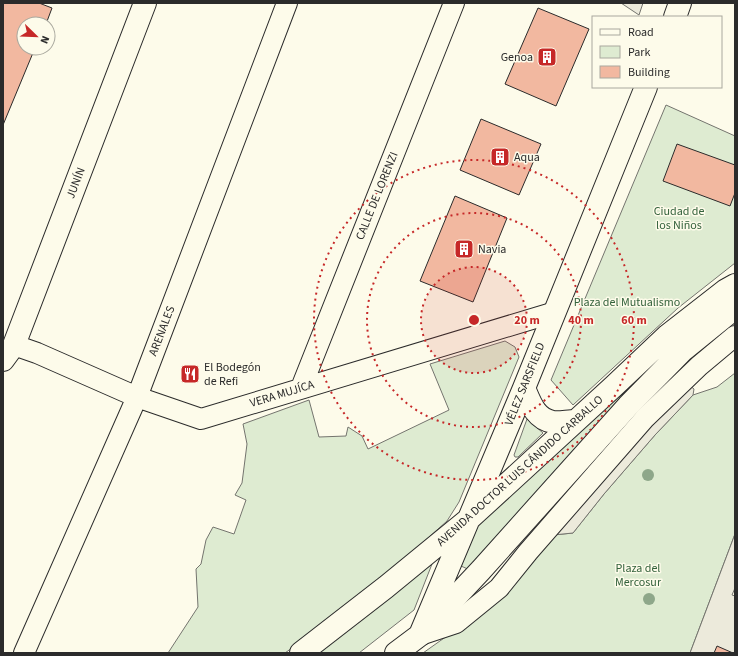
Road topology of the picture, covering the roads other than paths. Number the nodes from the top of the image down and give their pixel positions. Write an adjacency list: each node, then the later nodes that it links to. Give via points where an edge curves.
1 (145, 3): 11 (main road, JUNÍN)
2 (287, 3): 14 (street, ARENALES)
3 (454, 3): 12 (street, CALLE DE LORENZI)
4 (680, 3): 5 (main road)
5 (674, 16)
6 (646, 88): 9 (main road, VÉLEZ SARSFIELD)
7 (735, 285): 15 (main road, AVENIDA DOCTOR LUIS CÁNDIDO CARBALLO, via 667,336)
8 (735, 308): 17 (main road, AVENIDA DOCTOR LUIS CÁNDIDO CARBALLO, via 682,351 628,406)
9 (555, 312): 12 (street, VERA MUJÍCA); 13 (main road, VÉLEZ SARSFIELD)
10 (735, 336): 17 (street, AVENIDA DOCTOR LUIS CÁNDIDO CARBALLO, via 699,366 645,418 499,588 456,623)
11 (9, 352): 14 (street, VERA MUJÍCA, via 37,353)
12 (301, 388): 14 (street, VERA MUJÍCA, via 201,419)
13 (524, 388): 15 (main road, via 531,406 540,416 553,422); 16 (main road, VÉLEZ SARSFIELD)
14 (137, 397): 18 (street, ARENALES)
15 (575, 421): 16 (main road, AVENIDA DOCTOR LUIS CÁNDIDO CARBALLO)
16 (469, 519): 17 (main road, VÉLEZ SARSFIELD); 19 (main road, AVENIDA DOCTOR LUIS CÁNDIDO CARBALLO, via 386,588)
17 (420, 635): 20 (main road, AVENIDA DOCTOR LUIS CÁNDIDO CARBALLO)
18 (24, 653)
19 (301, 653)
20 (396, 653)

